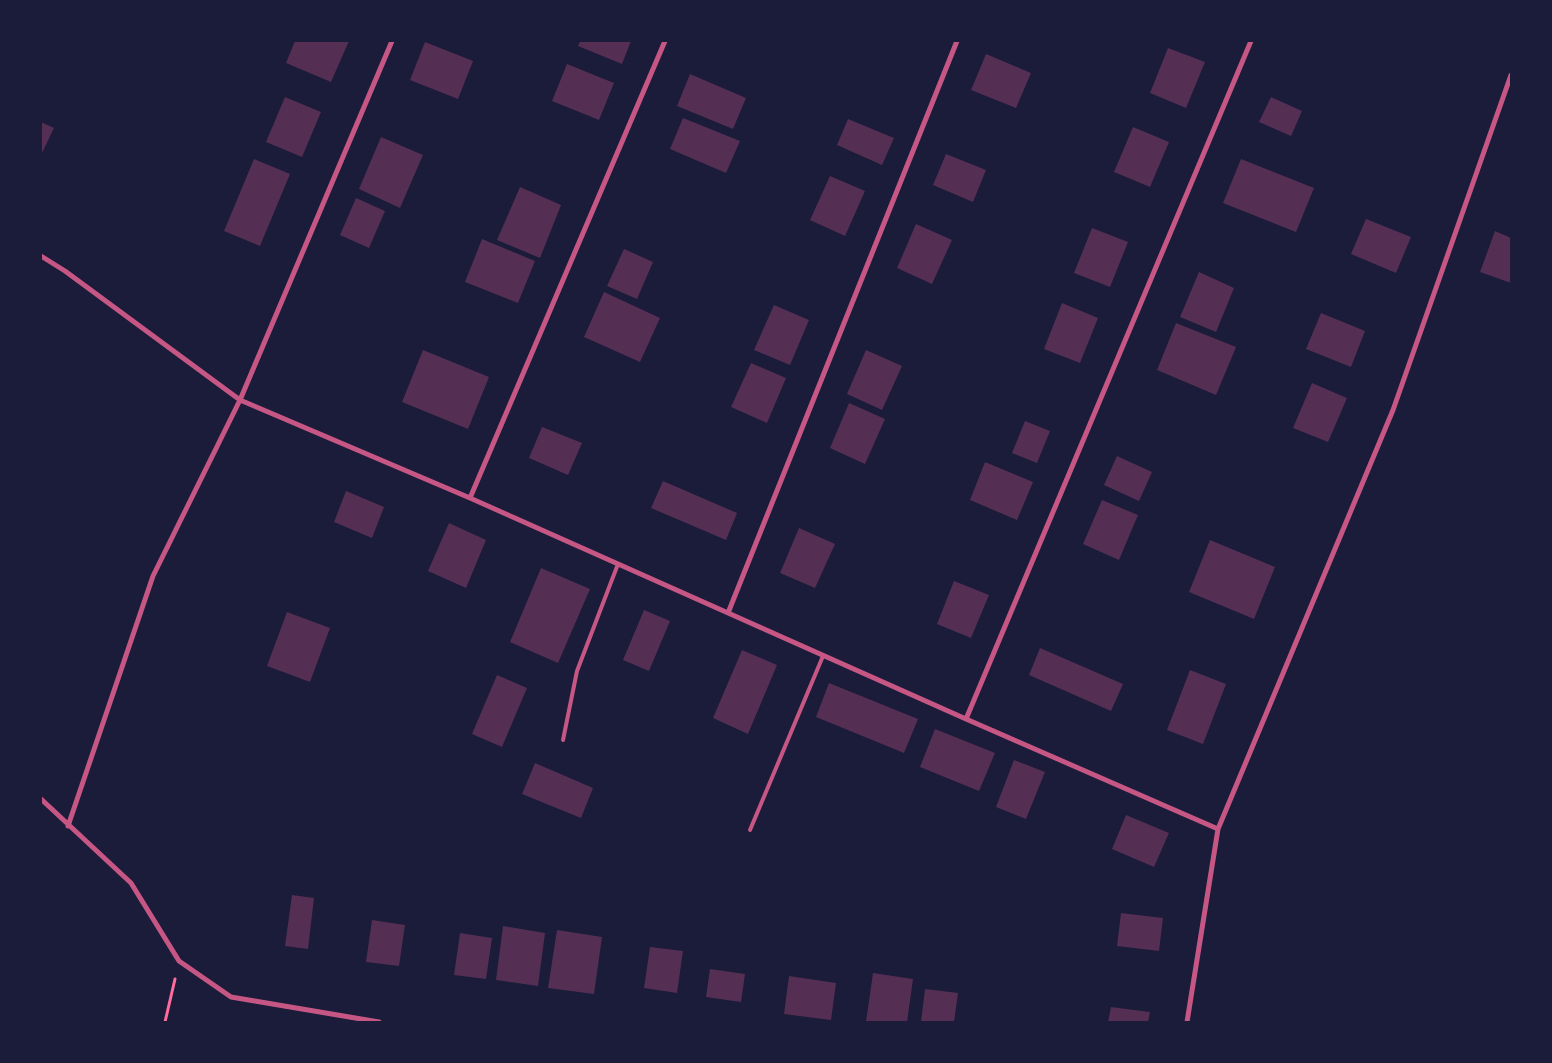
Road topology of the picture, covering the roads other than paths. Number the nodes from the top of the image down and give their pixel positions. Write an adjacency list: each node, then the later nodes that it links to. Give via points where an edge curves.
1 (392, 41): 7 (street)
2 (665, 41): 8 (street)
3 (957, 41): 10 (street)
4 (1251, 41): 12 (street)
5 (1511, 75): 16 (street, via 1393,410)
6 (41, 256): 7 (street)
7 (240, 400): 8 (street); 15 (street, via 154,576)
8 (470, 498): 9 (street)
9 (618, 564): 10 (street); 13 (lane, via 577,671)
10 (728, 613): 11 (street)
11 (823, 656): 12 (street); 17 (lane)
12 (966, 719): 16 (street)
13 (563, 740)
14 (41, 799): 15 (street)
15 (68, 826): 18 (street, via 131,883 178,961 231,997)
16 (1218, 829): 19 (street)
17 (750, 830)
18 (379, 1022)
19 (1187, 1022)

